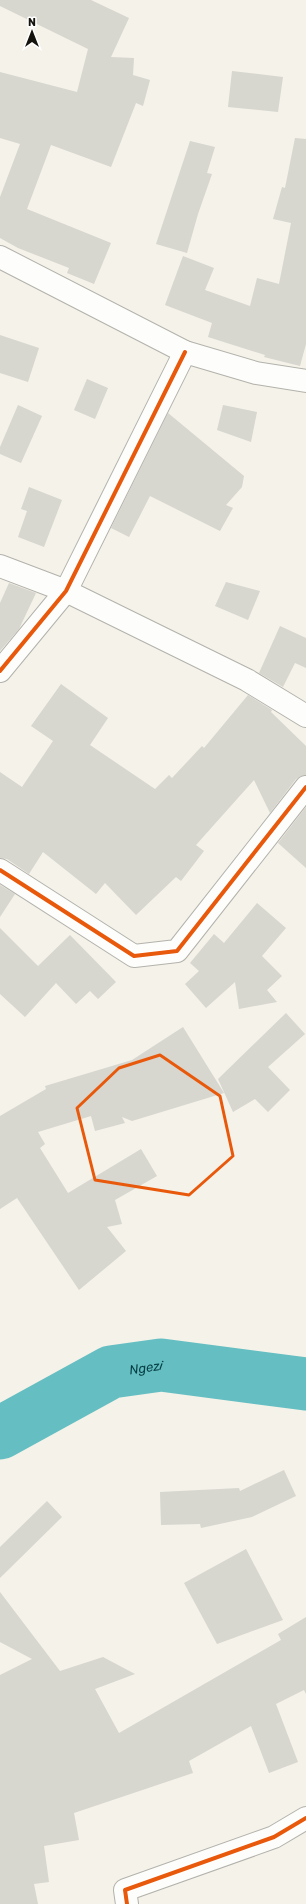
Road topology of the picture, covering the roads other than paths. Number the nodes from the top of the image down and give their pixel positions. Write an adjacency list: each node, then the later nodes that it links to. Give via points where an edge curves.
1 (0, 257): 2 (street)
2 (185, 352): 3 (street, via 256,373); 5 (street)
3 (306, 381)
4 (0, 566): 5 (street)
5 (66, 591): 6 (street); 7 (street, via 247,680)
6 (0, 671)
7 (306, 716)
8 (306, 787): 9 (street, via 177,951 134,956)
9 (0, 870)
10 (306, 1818): 11 (street, via 274,1837 124,1890)
11 (127, 1904)

